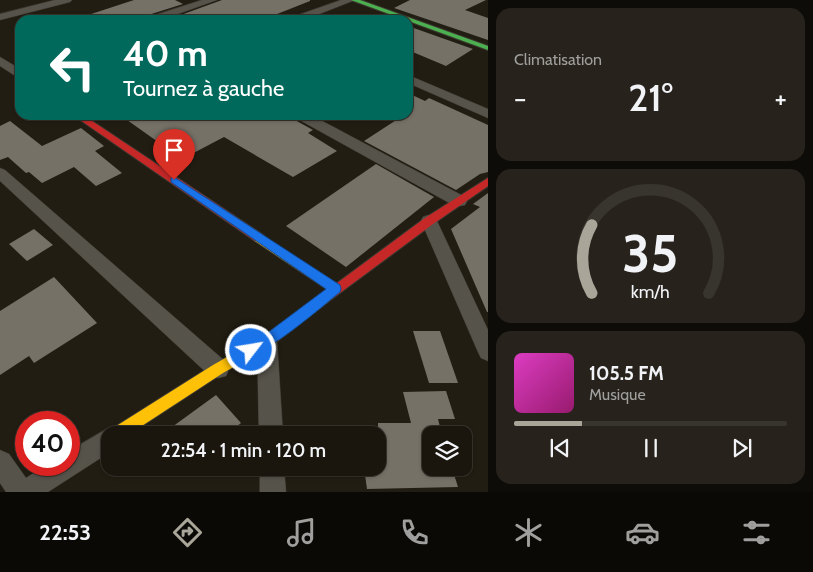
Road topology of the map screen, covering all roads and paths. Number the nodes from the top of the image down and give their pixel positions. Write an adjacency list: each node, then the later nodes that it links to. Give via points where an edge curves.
1 (67, 0): 8 (street)
2 (212, 0): 5 (street)
3 (350, 0): 6 (street)
4 (354, 0): 7 (street)
5 (166, 15)
6 (308, 15)
7 (396, 15)
8 (0, 17)
9 (413, 21): 10 (street)
10 (488, 48)
11 (4, 63): 12 (street)
12 (15, 71)
13 (413, 80): 14 (street)
14 (488, 114)
15 (84, 120): 21 (street)
16 (310, 120): 19 (street)
17 (0, 173): 24 (street)
18 (488, 181): 19 (street)
19 (458, 201): 20 (street)
20 (429, 221): 21 (street); 23 (street)
21 (335, 289): 22 (street)
22 (267, 341): 24 (street); 26 (street)
23 (488, 352)
24 (218, 368): 25 (street)
25 (129, 426)
26 (271, 426)
27 (101, 444): 28 (street)
28 (80, 457)
29 (0, 462): 32 (street)
30 (51, 476): 33 (street)
31 (272, 476): 34 (street)
32 (21, 492)
33 (26, 492)
34 (273, 492)

